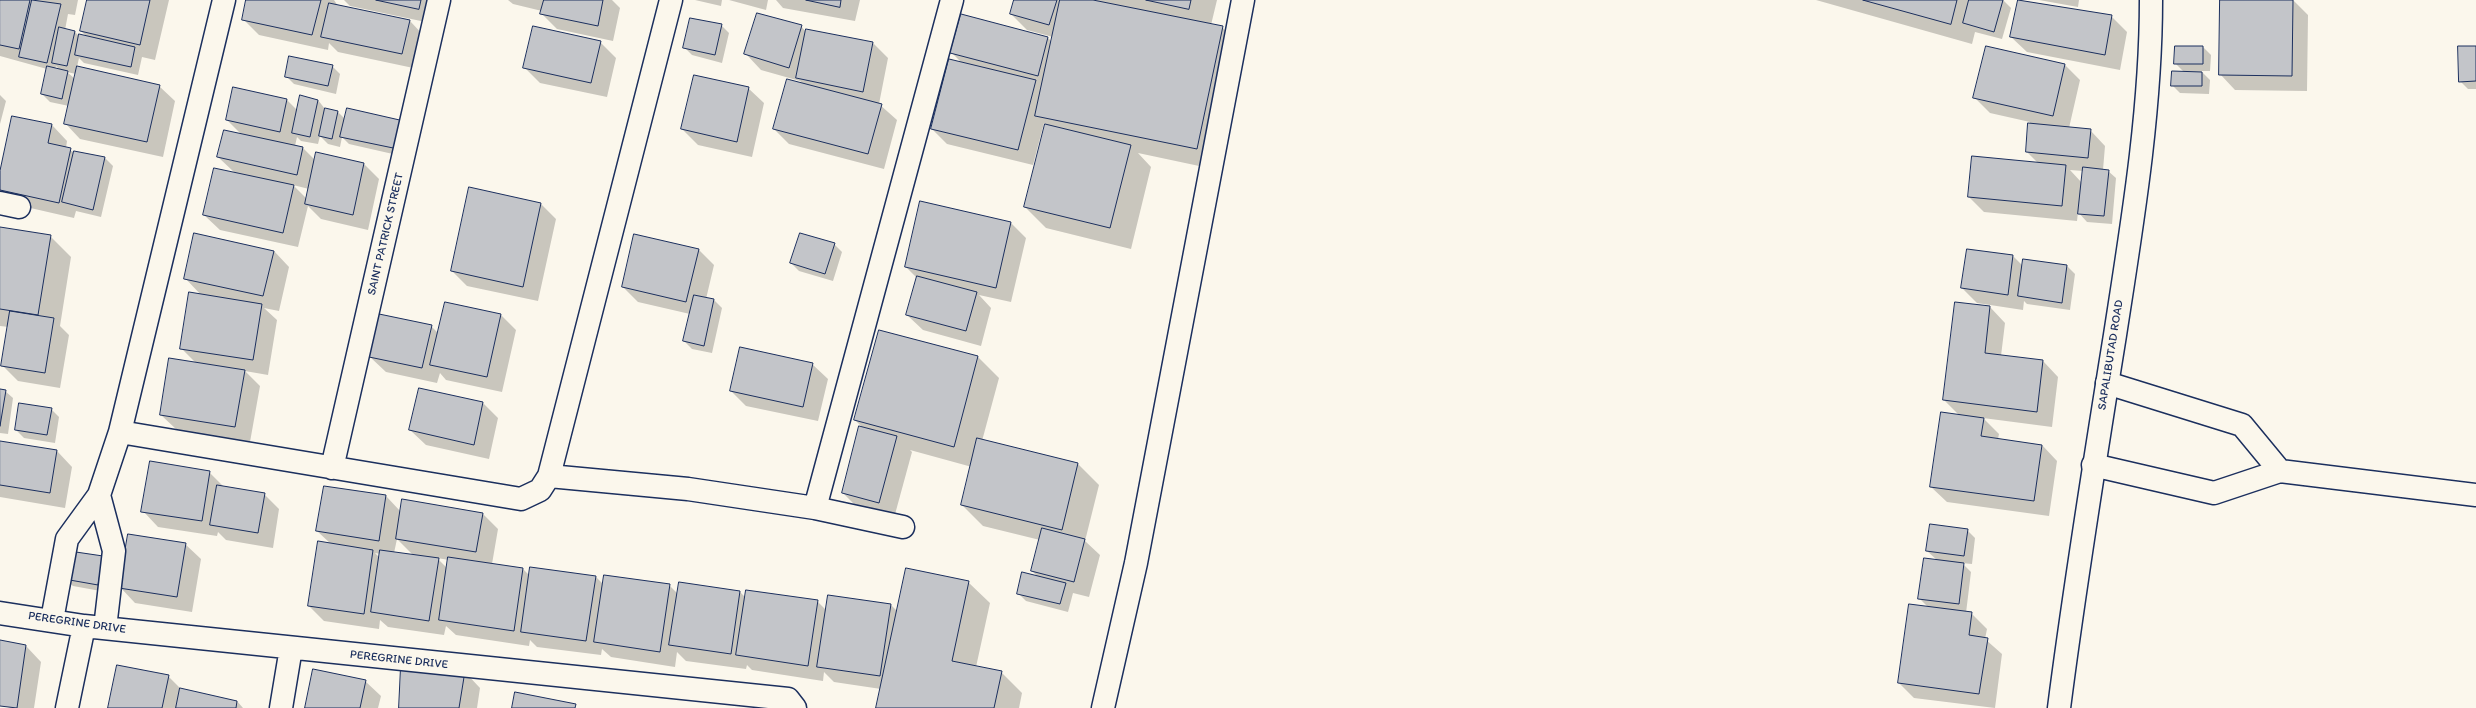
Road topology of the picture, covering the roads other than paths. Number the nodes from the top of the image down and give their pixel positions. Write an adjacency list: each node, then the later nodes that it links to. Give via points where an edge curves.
1 (224, 0): 8 (street)
2 (439, 0): 10 (street, SAINT PATRICK STREET)
3 (671, 0): 12 (street)
4 (952, 0): 15 (street)
5 (1243, 0): 24 (street, via 1136,563)
6 (2151, 0): 7 (street, SAPALIBUTAD ROAD, via 2146,103 2134,217)
7 (2107, 383): 9 (street, SAPALIBUTAD ROAD); 11 (street, via 2242,425)
8 (120, 432): 10 (street); 13 (street)
9 (2093, 465): 11 (street, via 2214,493); 25 (street, SAPALIBUTAD ROAD)
10 (332, 468): 12 (street, via 521,499 540,490)
11 (2280, 471): 14 (street)
12 (550, 476): 15 (street, via 688,489)
13 (99, 495): 18 (street, via 67,539); 19 (street, via 114,551)
14 (2476, 495)
15 (815, 508): 16 (street)
16 (903, 527)
17 (0, 613): 18 (street, PEREGRINE DRIVE)
18 (52, 620): 19 (street, PEREGRINE DRIVE)
19 (94, 627): 20 (street, PEREGRINE DRIVE); 21 (street)
20 (291, 648): 22 (street); 23 (street, PEREGRINE DRIVE, via 788,699)
21 (67, 708)
22 (281, 708)
23 (795, 708)
24 (1103, 708)
25 (2059, 708)

